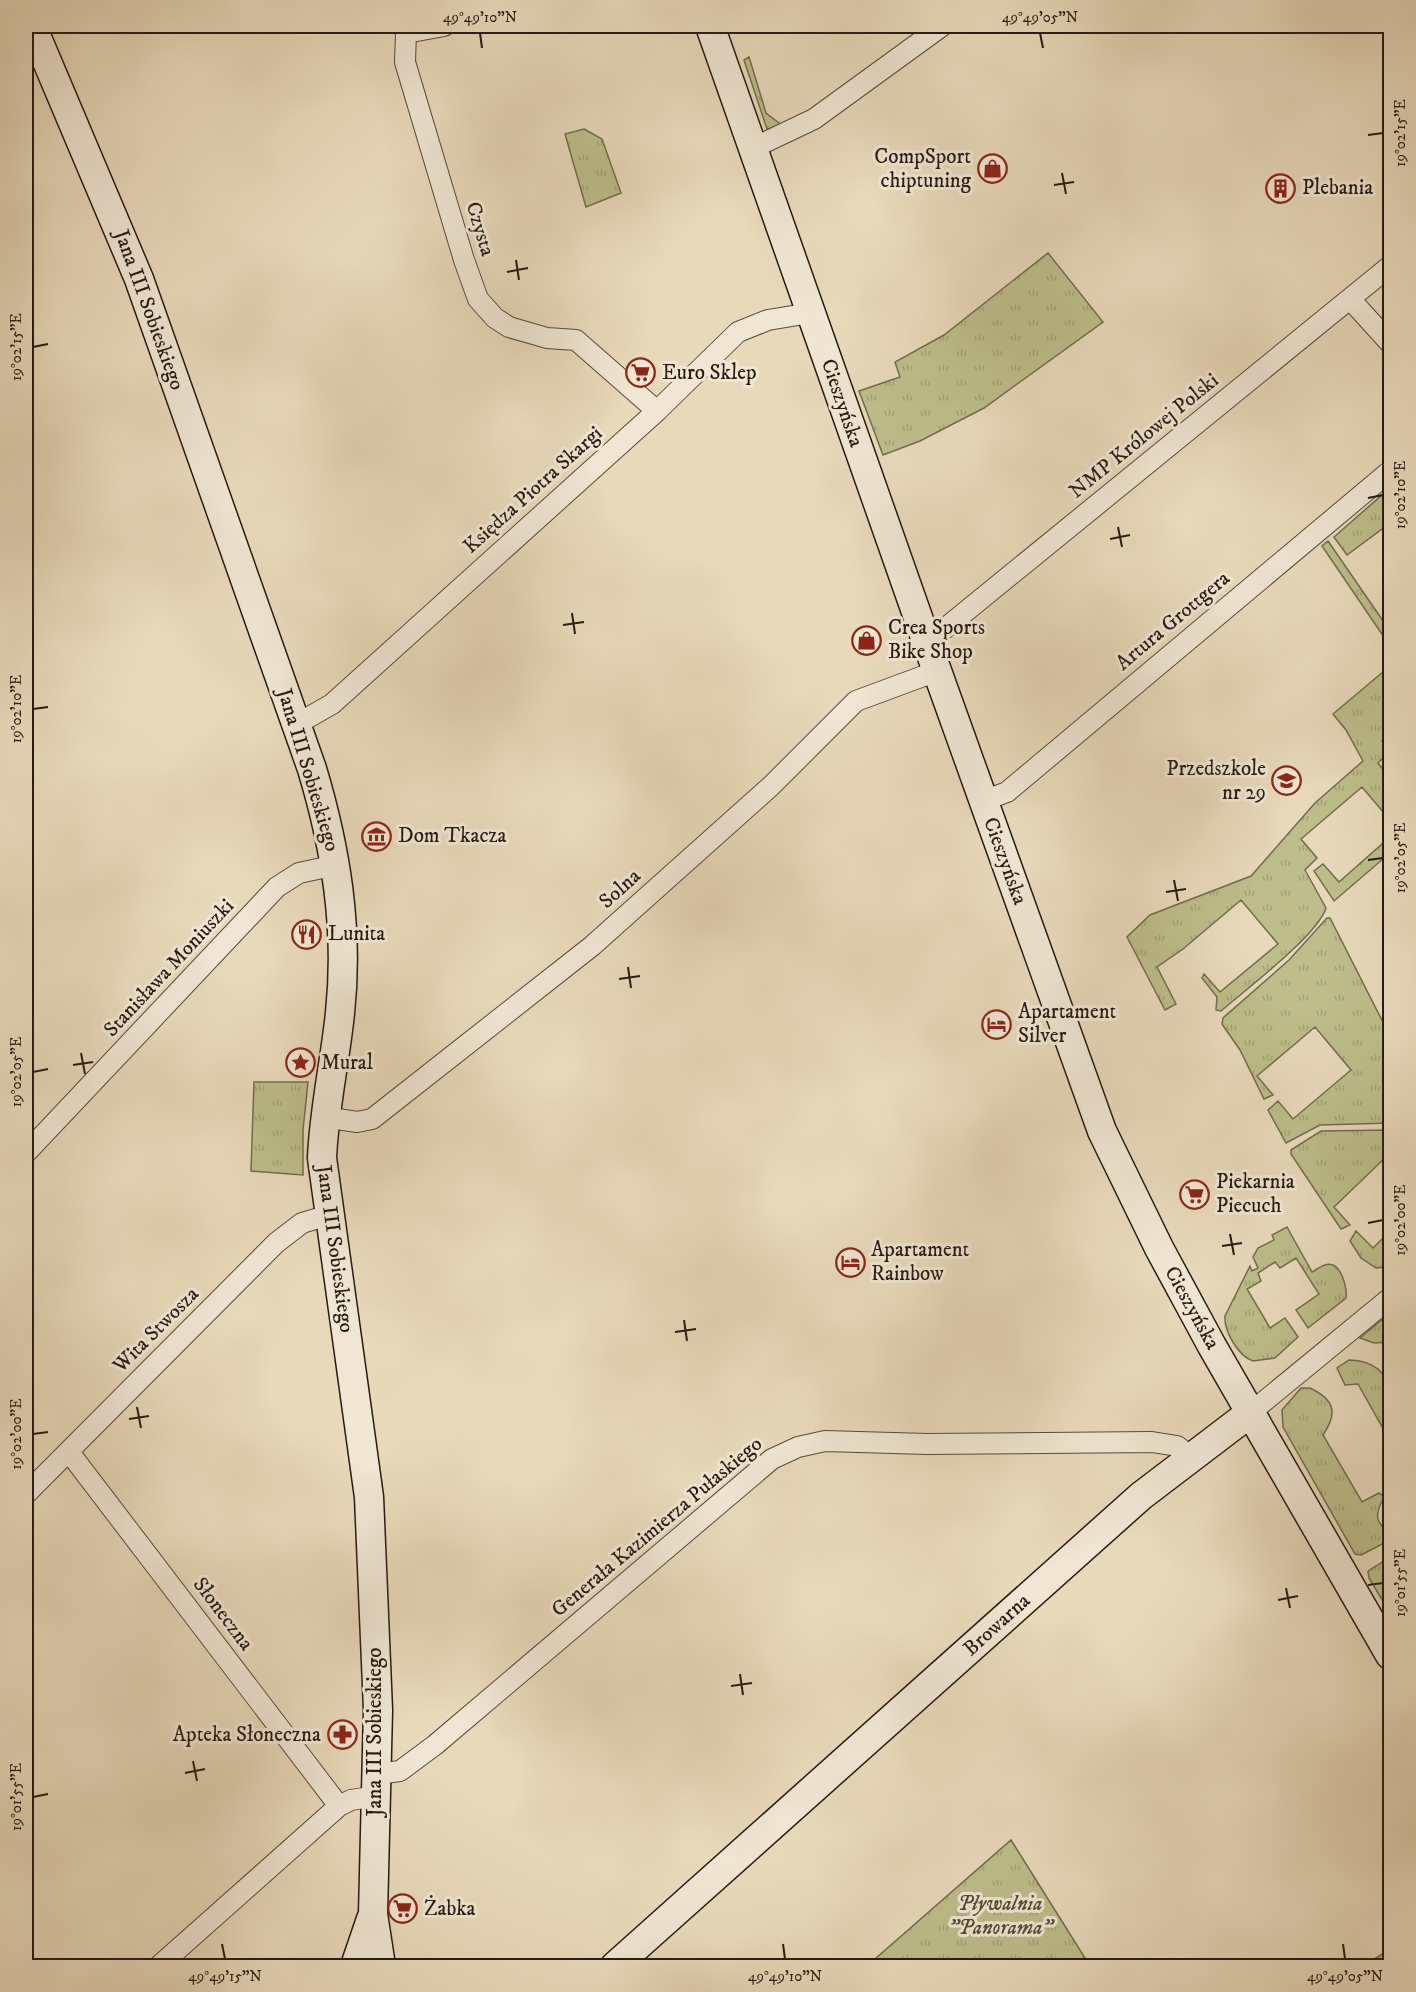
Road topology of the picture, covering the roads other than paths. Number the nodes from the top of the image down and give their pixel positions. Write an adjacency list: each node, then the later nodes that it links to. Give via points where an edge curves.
1 (32, 26): 14 (street, Jana III Sobieskiego, via 136,270)
2 (444, 26): 10 (street, Czysta, via 406,33 405,62 478,299 509,327 547,338 576,340)
3 (710, 26): 5 (street, Cieszyńska)
4 (942, 26): 5 (street, via 814,118)
5 (753, 148): 8 (street, Cieszyńska)
6 (1390, 267): 7 (street, NMP Królowej Polski)
7 (1350, 299): 9 (street); 12 (street, NMP Królowej Polski)
8 (810, 313): 10 (street, Księdza Piotra Skargi, via 768,320 738,332); 12 (street, Cieszyńska)
9 (1390, 343)
10 (657, 411): 14 (street, Księdza Piotra Skargi, via 332,704)
11 (1390, 471): 15 (street, Artura Grottgera, via 1007,792)
12 (927, 643): 13 (street, Cieszyńska)
13 (937, 671): 15 (street, Cieszyńska); 17 (street, Solna, via 856,701 771,786 592,946 372,1119 357,1122)
14 (297, 724): 16 (street, Jana III Sobieskiego, via 326,816)
15 (983, 801): 21 (street, Cieszyńska, via 1102,1131 1159,1248)
16 (336, 865): 17 (street, Jana III Sobieskiego, via 342,923 342,985); 18 (street, Stanisława Moniuszki, via 299,873 277,887)
17 (324, 1117): 19 (street, Jana III Sobieskiego, via 322,1158)
18 (26, 1153)
19 (329, 1215): 22 (street, Wita Stwosza, via 302,1223 276,1243); 26 (street, Jana III Sobieskiego, via 367,1476 378,1710)
20 (1390, 1298): 21 (street, Browarna)
21 (1250, 1413): 23 (street, Browarna); 25 (street, Cieszyńska)
22 (69, 1452): 24 (street, Wita Stwosza); 27 (street, Słoneczna)
23 (1190, 1456): 26 (street, Generała Kazimierza Pułaskiego, via 1177,1446 1152,1442 825,1442 798,1447 772,1459 435,1745); 32 (street, Browarna)
24 (26, 1494)
25 (1390, 1656)
26 (377, 1785): 27 (street, Generała Kazimierza Pułaskiego); 28 (street, Jana III Sobieskiego)
27 (339, 1806): 29 (street, Generała Kazimierza Pułaskiego)
28 (373, 1914): 30 (street, Jana III Sobieskiego); 31 (street, Jana III Sobieskiego)
29 (159, 1966)
30 (355, 1966)
31 (381, 1966)
32 (615, 1966)

